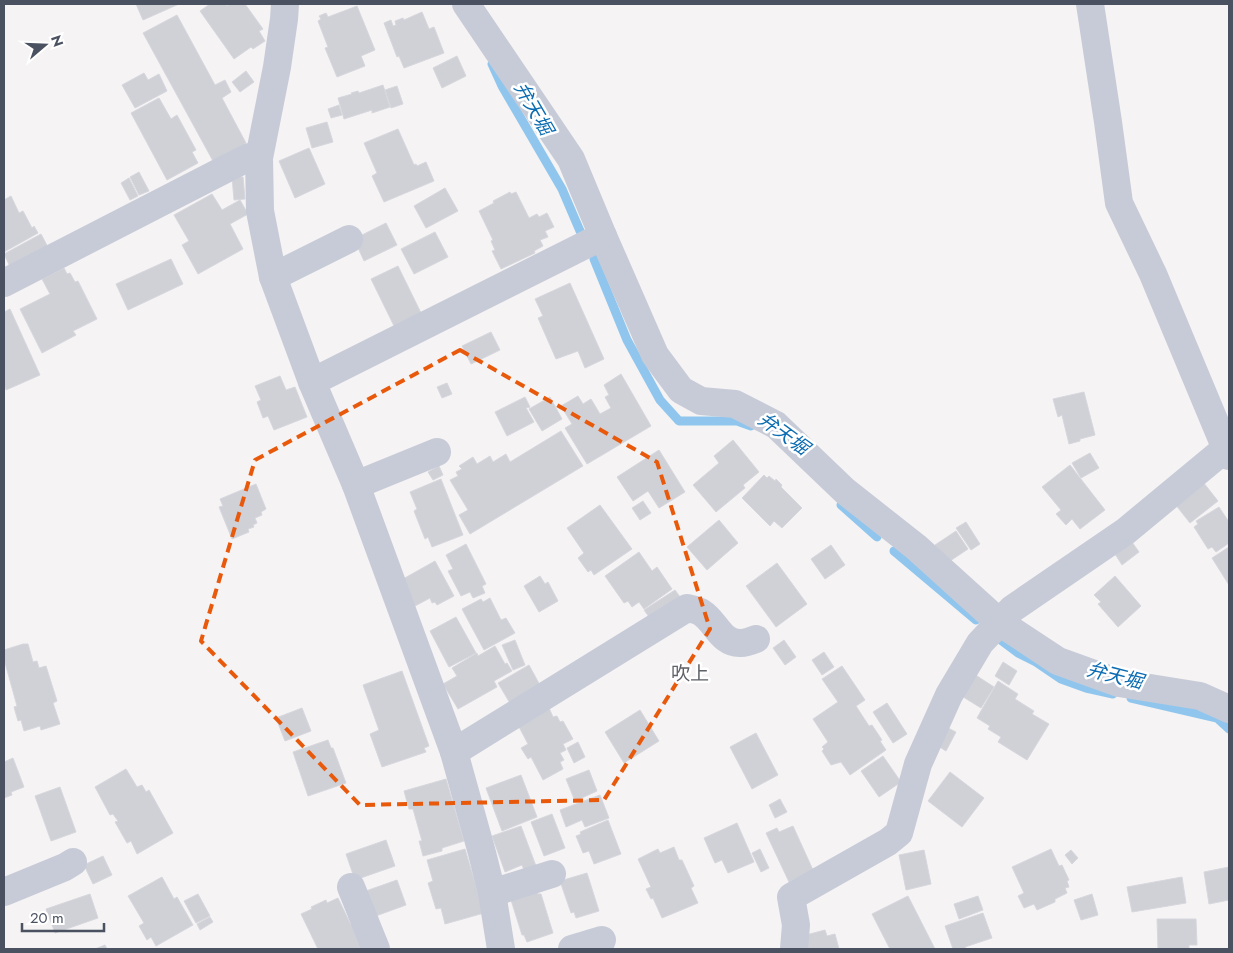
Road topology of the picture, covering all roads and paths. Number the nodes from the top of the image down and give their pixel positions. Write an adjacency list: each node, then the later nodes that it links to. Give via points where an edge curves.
1 (285, 4): 4 (street)
2 (466, 4): 5 (street, via 571,159)
3 (1090, 4): 11 (street, via 1119,203)
4 (260, 158): 7 (street, via 260,211); 8 (street, via 249,157)
5 (603, 236): 9 (street); 13 (street, via 655,355 681,390 701,401 734,404 776,425 845,490 916,546)
6 (350, 239): 7 (street)
7 (273, 277): 9 (street)
8 (4, 283)
9 (312, 382): 12 (street)
10 (437, 452): 12 (street)
11 (1227, 453): 13 (street, via 1126,531 1012,609)
12 (356, 485): 16 (street)
13 (999, 622): 15 (street, via 1058,661 1119,683 1200,696); 26 (street, via 980,643 949,695 918,764 899,833 791,897 796,925)
14 (756, 639): 16 (street, via 741,643 730,641 700,611 687,608)
15 (1229, 708)
16 (454, 752): 21 (street)
17 (73, 862): 20 (street)
18 (552, 874): 21 (street)
19 (351, 887): 23 (street)
20 (4, 892)
21 (492, 893): 24 (street)
22 (602, 940): 25 (street)
23 (376, 949)
24 (501, 949)
25 (572, 949)
26 (794, 949)

